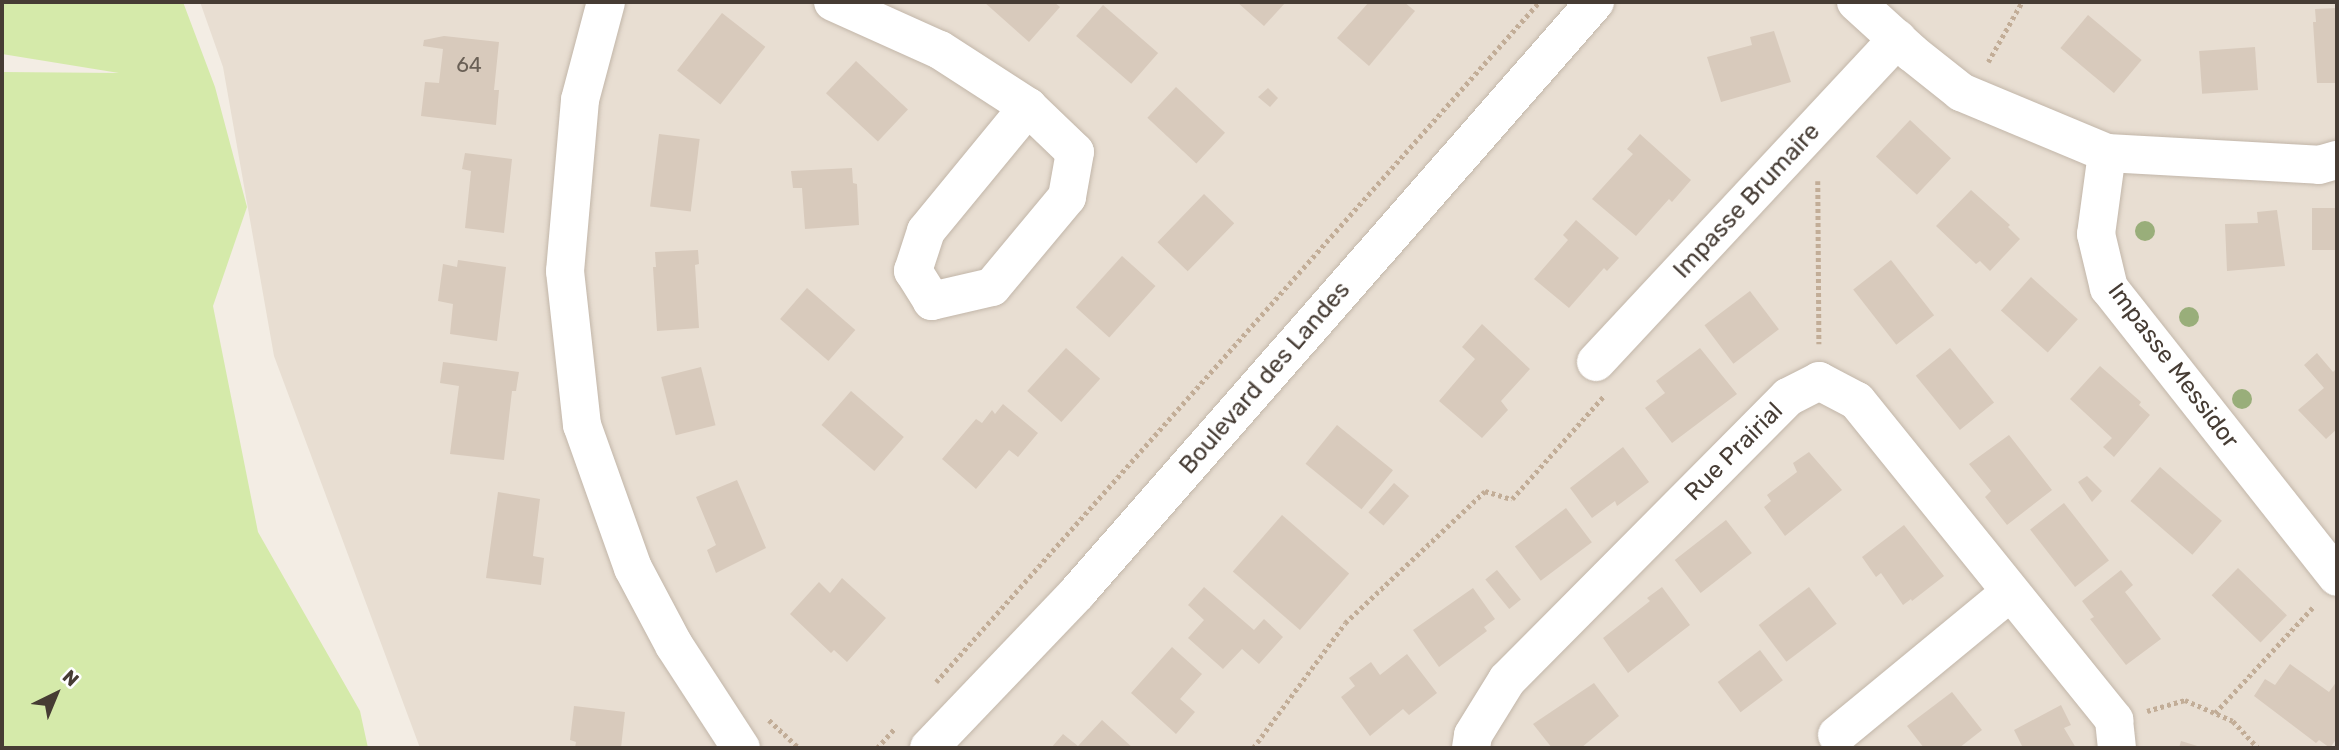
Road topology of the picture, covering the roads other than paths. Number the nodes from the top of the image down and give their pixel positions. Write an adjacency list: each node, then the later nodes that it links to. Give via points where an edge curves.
1 (606, 2): 14 (street, via 580,100 565,271 582,425 633,568 674,645)
2 (833, 2): 6 (street, via 940,50)
3 (1595, 2): 15 (street, Boulevard des Landes, via 1077,593)
4 (1856, 2): 5 (street)
5 (1897, 39): 7 (street, via 1961,92); 9 (street, Impasse Brumaire)
6 (1028, 107): 6 (street, via 1075,152 1067,197 992,287 932,301 913,271 926,231)
7 (2107, 153): 8 (street, via 2319,165); 10 (street, Impasse Messidor, via 2096,233 2109,288)
8 (2337, 160)
9 (1600, 379)
10 (2328, 567)
11 (2008, 593): 12 (street); 13 (street); 16 (street, Rue Prairial, via 1857,401 1819,381 1788,397 1507,680 1473,734)
12 (2115, 734)
13 (1837, 735)
14 (741, 748)
15 (929, 748)
16 (1471, 748)

